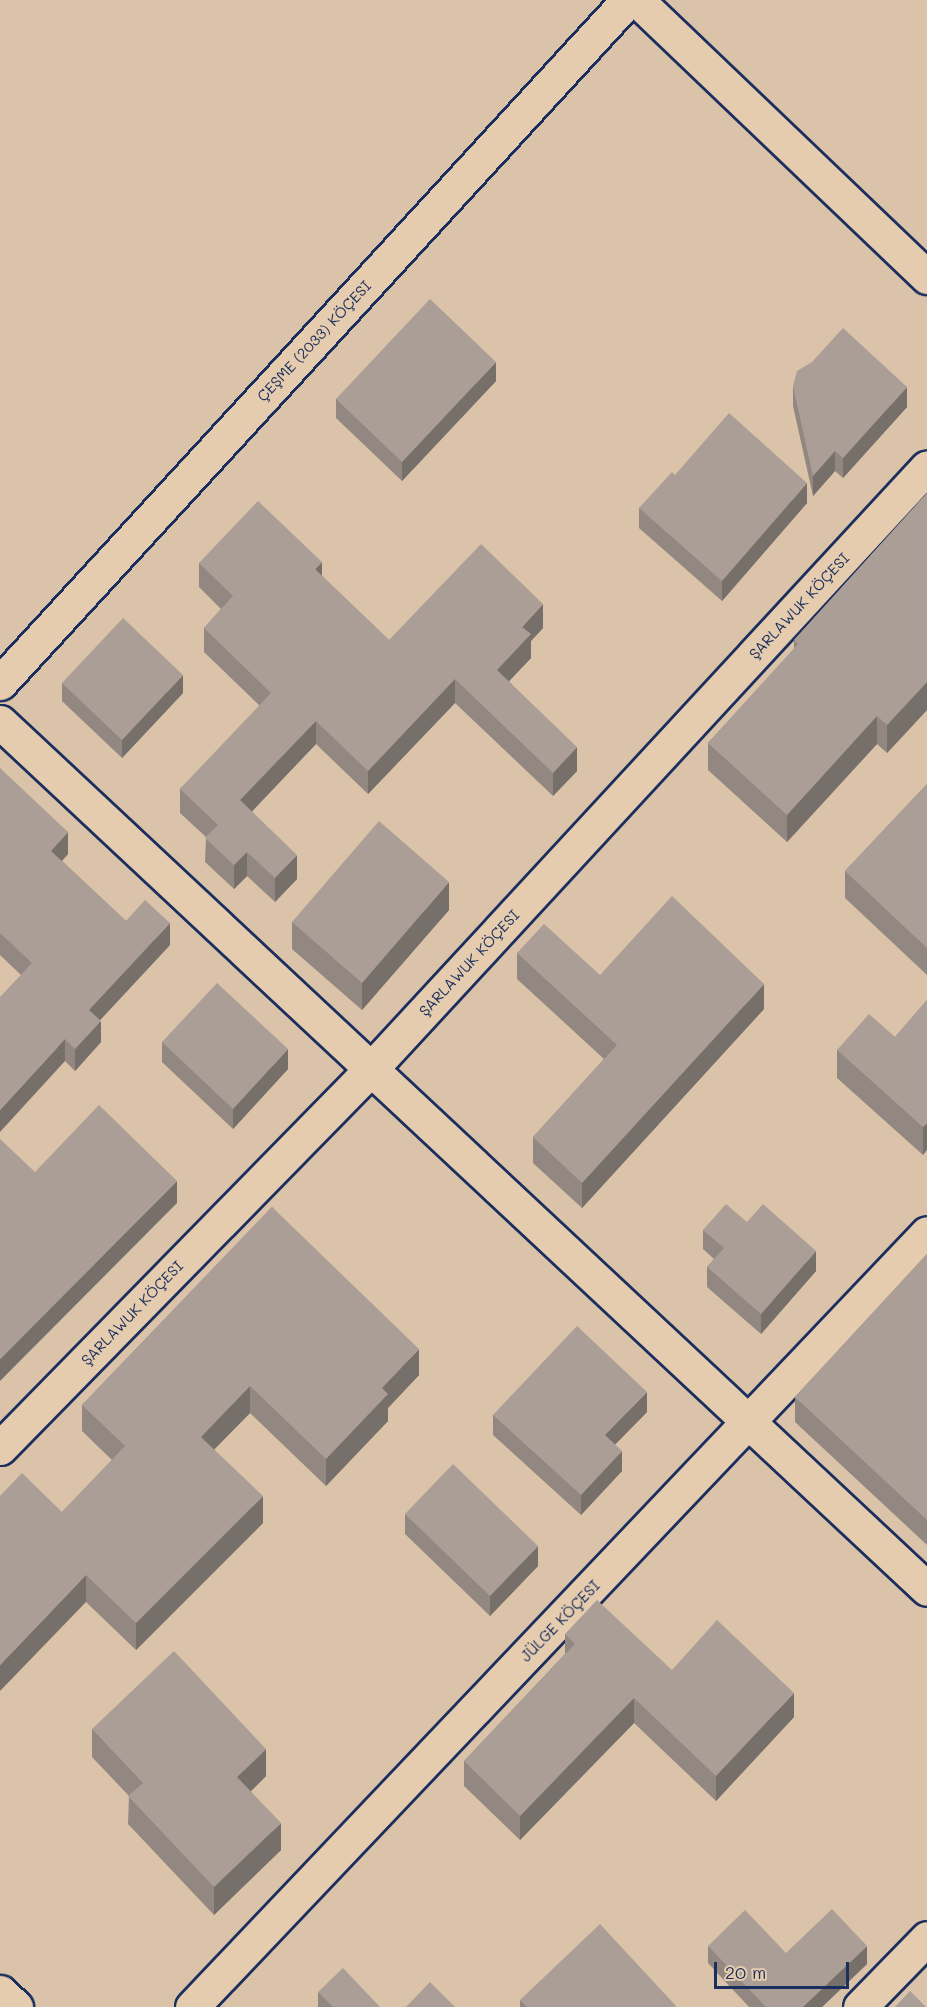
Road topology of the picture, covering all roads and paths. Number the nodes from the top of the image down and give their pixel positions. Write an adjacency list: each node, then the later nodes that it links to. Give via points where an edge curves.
1 (628, 0): 5 (street, ÇEŞME (2033) KÖÇESI)
2 (637, 0): 3 (street)
3 (927, 276)
4 (927, 467): 7 (street, ŞARLAWUK KÖÇESI)
5 (0, 683)
6 (0, 722): 7 (street)
7 (371, 1069): 9 (street); 10 (street, ŞARLAWUK KÖÇESI)
8 (927, 1233): 9 (street, JÜLGE KÖÇESI)
9 (748, 1424): 11 (street); 15 (street, JÜLGE KÖÇESI)
10 (0, 1448)
11 (927, 1589)
12 (927, 1938): 16 (street)
13 (0, 1992): 14 (street)
14 (16, 2007)
15 (192, 2007)
16 (860, 2007)

